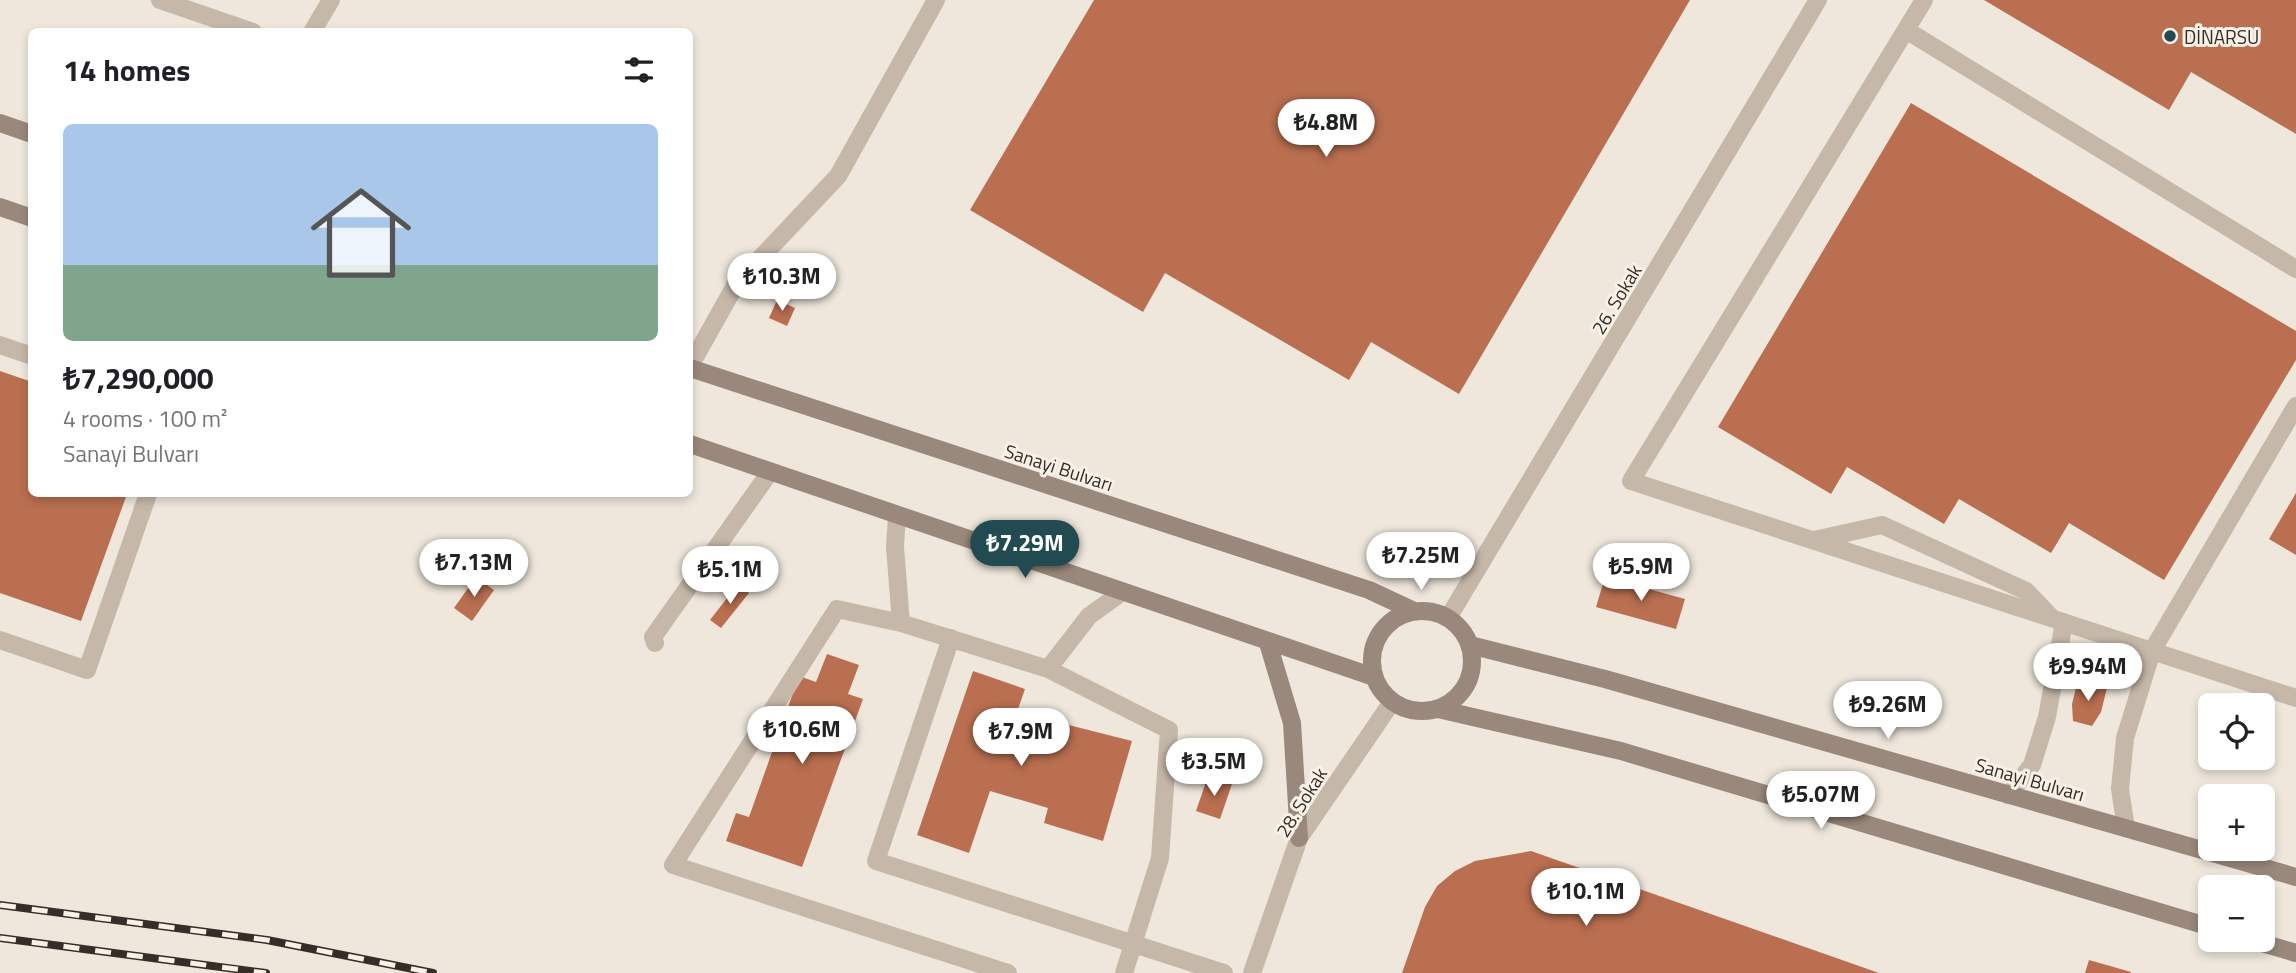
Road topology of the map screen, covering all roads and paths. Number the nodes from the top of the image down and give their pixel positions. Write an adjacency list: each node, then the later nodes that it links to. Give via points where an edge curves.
1 (160, 0): 6 (street)
2 (331, 0): 7 (street)
3 (936, 0): 16 (street, via 838,176 736,284)
4 (1818, 0): 26 (street, 26. Sokak)
5 (1924, 0): 8 (street)
6 (241, 28)
7 (314, 28)
8 (1906, 30): 13 (street); 23 (street, via 1631,481)
9 (0, 123): 10 (main road)
10 (28, 133)
11 (0, 207): 12 (main road)
12 (28, 217)
13 (2296, 269)
14 (0, 345): 15 (street)
15 (28, 355)
16 (693, 362)
17 (693, 368): 25 (main road, Sanayi Bulvarı, via 1356,586)
18 (2296, 406): 34 (street)
19 (693, 445): 20 (main road)
20 (770, 472): 22 (main road); 31 (street, via 653,637)
21 (147, 497): 30 (street, via 87,670)
22 (897, 516): 24 (main road); 28 (street)
23 (1814, 540): 27 (street); 27 (street, via 1882,526 2009,582)
24 (1121, 593): 32 (main road); 35 (street, via 1089,616)
25 (1414, 611): 26 (main road); 36 (main road, via 1397,617 1374,643)
26 (1448, 618): 33 (main road)
27 (2058, 620): 34 (street); 40 (street, via 2047,717 2032,765)
28 (901, 623): 29 (street); 48 (street, via 837,608 673,865)
29 (951, 638): 35 (street); 45 (street, via 876,861)
30 (0, 640)
31 (655, 643)
32 (1268, 643): 36 (main road); 42 (main road, via 1292,723)
33 (1470, 645): 39 (main road, via 1471,668 1463,690); 40 (main road, Sanayi Bulvarı, via 1605,679)
34 (2152, 651): 37 (street); 41 (street, via 2125,738 2120,789)
35 (1048, 669): 45 (street, via 1169,730 1160,858)
36 (1374, 677): 38 (main road)
37 (2296, 698)
38 (1392, 702): 39 (main road, via 1422,712); 42 (street, 28. Sokak)
39 (1438, 709): 44 (main road, via 1621,751)
40 (2008, 795): 41 (main road, Sanayi Bulvarı)
41 (2126, 828): 43 (main road, Sanayi Bulvarı)
42 (1299, 838): 51 (street, 28. Sokak)
43 (2296, 877)
44 (2198, 923)
45 (1134, 944): 49 (street); 50 (street)
46 (2275, 947): 47 (main road)
47 (2296, 953)
48 (1008, 973)
49 (1124, 973)
50 (1224, 973)
51 (1252, 973)

